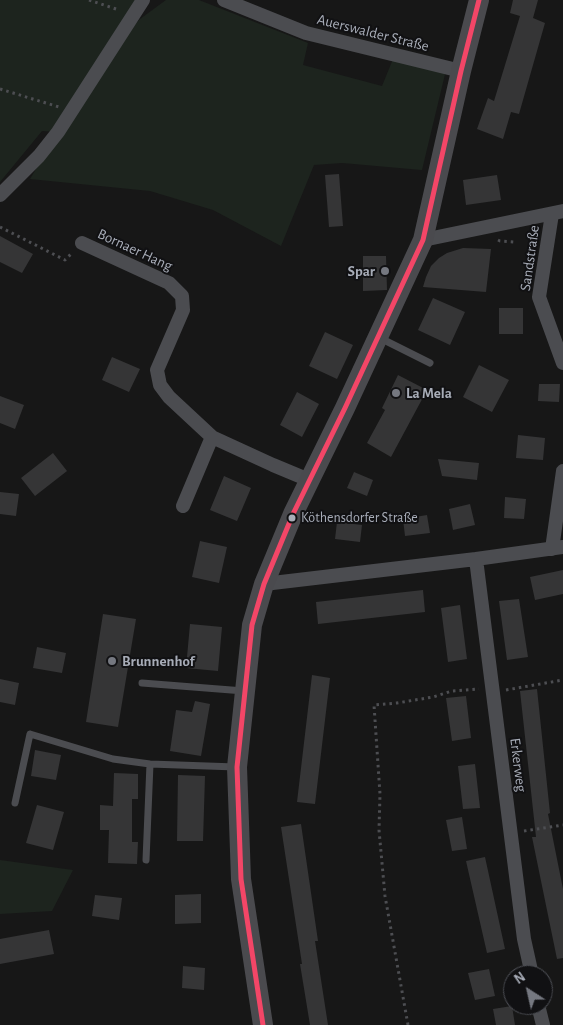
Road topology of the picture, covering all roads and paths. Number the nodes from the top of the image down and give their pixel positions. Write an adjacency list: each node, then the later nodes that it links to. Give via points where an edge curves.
1 (89, 0): 5 (path)
2 (142, 0): 5 (street)
3 (224, 0): 6 (street, Auerswalder Straße, via 306,33)
4 (479, 0): 6 (main road)
5 (133, 15): 8 (street)
6 (461, 71): 12 (main road)
7 (0, 89): 8 (path)
8 (72, 111): 9 (street, via 39,156)
9 (0, 196)
10 (558, 212): 12 (street, Sandstraße); 16 (street, Sandstraße, via 539,297)
11 (0, 227): 13 (path, via 64,260)
12 (423, 240): 14 (main road)
13 (82, 243): 17 (street, Bornaer Hang, via 168,283 182,296 183,310 157,370 160,385)
14 (378, 337): 15 (lane); 19 (main road)
15 (430, 363)
16 (563, 363)
17 (212, 437): 19 (street, Bornaer Hang); 20 (street)
18 (563, 472): 21 (street)
19 (310, 480): 23 (main road)
20 (183, 506)
21 (557, 548): 22 (street)
22 (476, 559): 23 (street); 26 (street, Erkerweg)
23 (264, 584): 27 (main road, via 252,625)
24 (563, 680): 26 (path)
25 (142, 683): 27 (lane)
26 (492, 690): 32 (street, Erkerweg); 36 (path, via 452,692 374,705 385,896)
27 (244, 692): 29 (main road)
28 (150, 764): 29 (lane); 30 (lane, via 113,759 30,734); 33 (lane)
29 (237, 767): 35 (main road, via 241,879)
30 (15, 803)
31 (563, 825): 32 (path)
32 (511, 834): 34 (street, Erkerweg)
33 (146, 860)
34 (530, 965)
35 (263, 1025)
36 (408, 1025)

